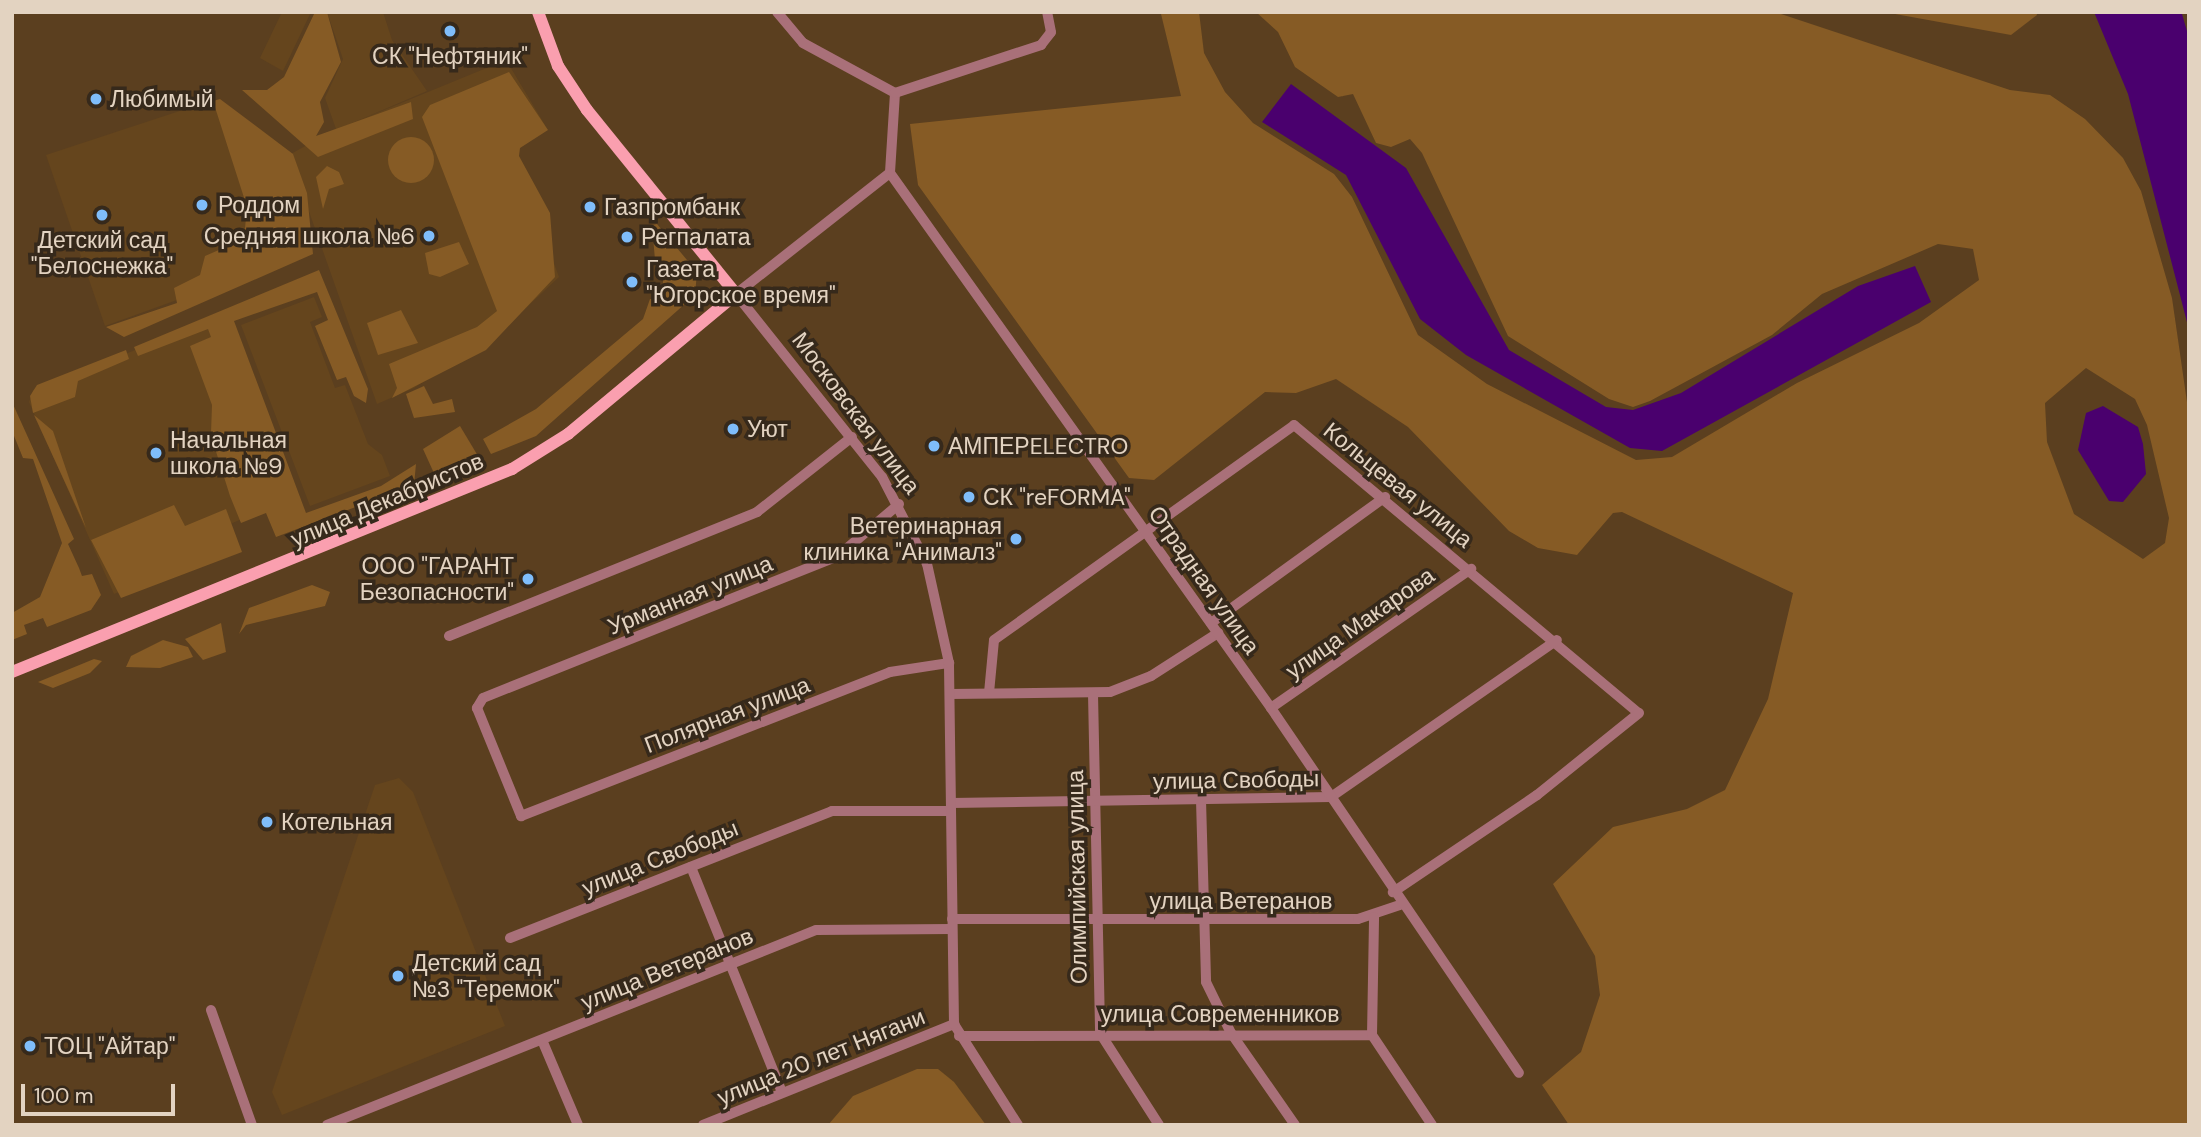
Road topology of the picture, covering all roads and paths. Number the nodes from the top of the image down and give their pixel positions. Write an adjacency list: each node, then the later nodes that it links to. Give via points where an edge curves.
1 (538, 12): 6 (main road, Московская улица, via 558,66 587,110)
2 (777, 12): 4 (street, via 803,43)
3 (1047, 12): 4 (street, via 1051,32 1041,45)
4 (895, 93): 5 (street)
5 (890, 173): 6 (street); 10 (street, Отрадная улица)
6 (736, 294): 7 (street, Московская улица); 17 (main road, улица Декабристов, via 568,434 512,469)
7 (852, 437): 9 (street, Московская улица); 14 (street, via 757,512)
8 (1385, 497): 10 (street, Кольцевая улица, via 1294,425); 11 (street, Кольцевая улица); 12 (street)
9 (899, 504): 16 (street, Московская улица, via 928,564); 26 (street, Урманная улица, via 838,556 482,698 477,708)
10 (1146, 532): 12 (street, Отрадная улица); 18 (street, Кольцевая улица, via 993,640)
11 (1471, 569): 15 (street, Кольцевая улица); 21 (street, улица Макарова)
12 (1211, 623): 13 (street, Отрадная улица)
13 (1218, 633): 20 (street, via 1136,683); 21 (street, Отрадная улица)
14 (449, 636)
15 (1558, 640): 22 (street, улица Свободы); 28 (street, Кольцевая улица, via 1639,713 1537,795)
16 (949, 663): 19 (street, Московская улица); 26 (street, Полярная улица, via 890,673)
17 (12, 672)
18 (989, 693): 19 (street); 20 (street)
19 (950, 694): 25 (street, Московская улица)
20 (1093, 694): 24 (street, Олимпийская улица)
21 (1271, 708): 22 (street, Отрадная улица)
22 (1331, 797): 23 (street, улица Свободы); 28 (street, Отрадная улица)
23 (1201, 800): 24 (street, улица Свободы); 31 (street)
24 (1093, 802): 25 (street, улица Свободы); 32 (street, Олимпийская улица)
25 (951, 807): 27 (street, улица Свободы, via 832,811); 33 (street, Московская улица)
26 (521, 816)
27 (691, 867): 34 (street, улица Свободы); 35 (street)
28 (1393, 892): 29 (street, Отрадная улица)
29 (1400, 905): 30 (street, улица Ветеранов); 43 (street, Отрадная улица)
30 (1374, 917): 31 (street, улица Ветеранов); 40 (street)
31 (1202, 920): 32 (street, улица Ветеранов); 39 (street, via 1206,982)
32 (1097, 921): 33 (street, улица Ветеранов); 38 (street, Олимпийская улица)
33 (952, 924): 35 (street, улица Ветеранов, via 828,928); 37 (street, Московская улица)
34 (510, 938)
35 (729, 965): 42 (street, улица Ветеранов); 44 (street)
36 (211, 1010): 45 (street)
37 (954, 1024): 41 (street, Московская улица); 44 (street, улица 20 лет Нягани)
38 (1100, 1033): 39 (street, улица Современников); 41 (street, улица Современников); 50 (street)
39 (1231, 1033): 40 (street, улица Современников); 51 (street)
40 (1372, 1035): 52 (street, улица Современников)
41 (959, 1036): 49 (street, Московская улица)
42 (541, 1040): 46 (street, улица Ветеранов); 47 (street)
43 (1519, 1073)
44 (782, 1092): 48 (street, улица 20 лет Нягани)
45 (252, 1125)
46 (327, 1125)
47 (578, 1125)
48 (703, 1125)
49 (1018, 1125)
50 (1159, 1125)
51 (1295, 1125)
52 (1432, 1125)

